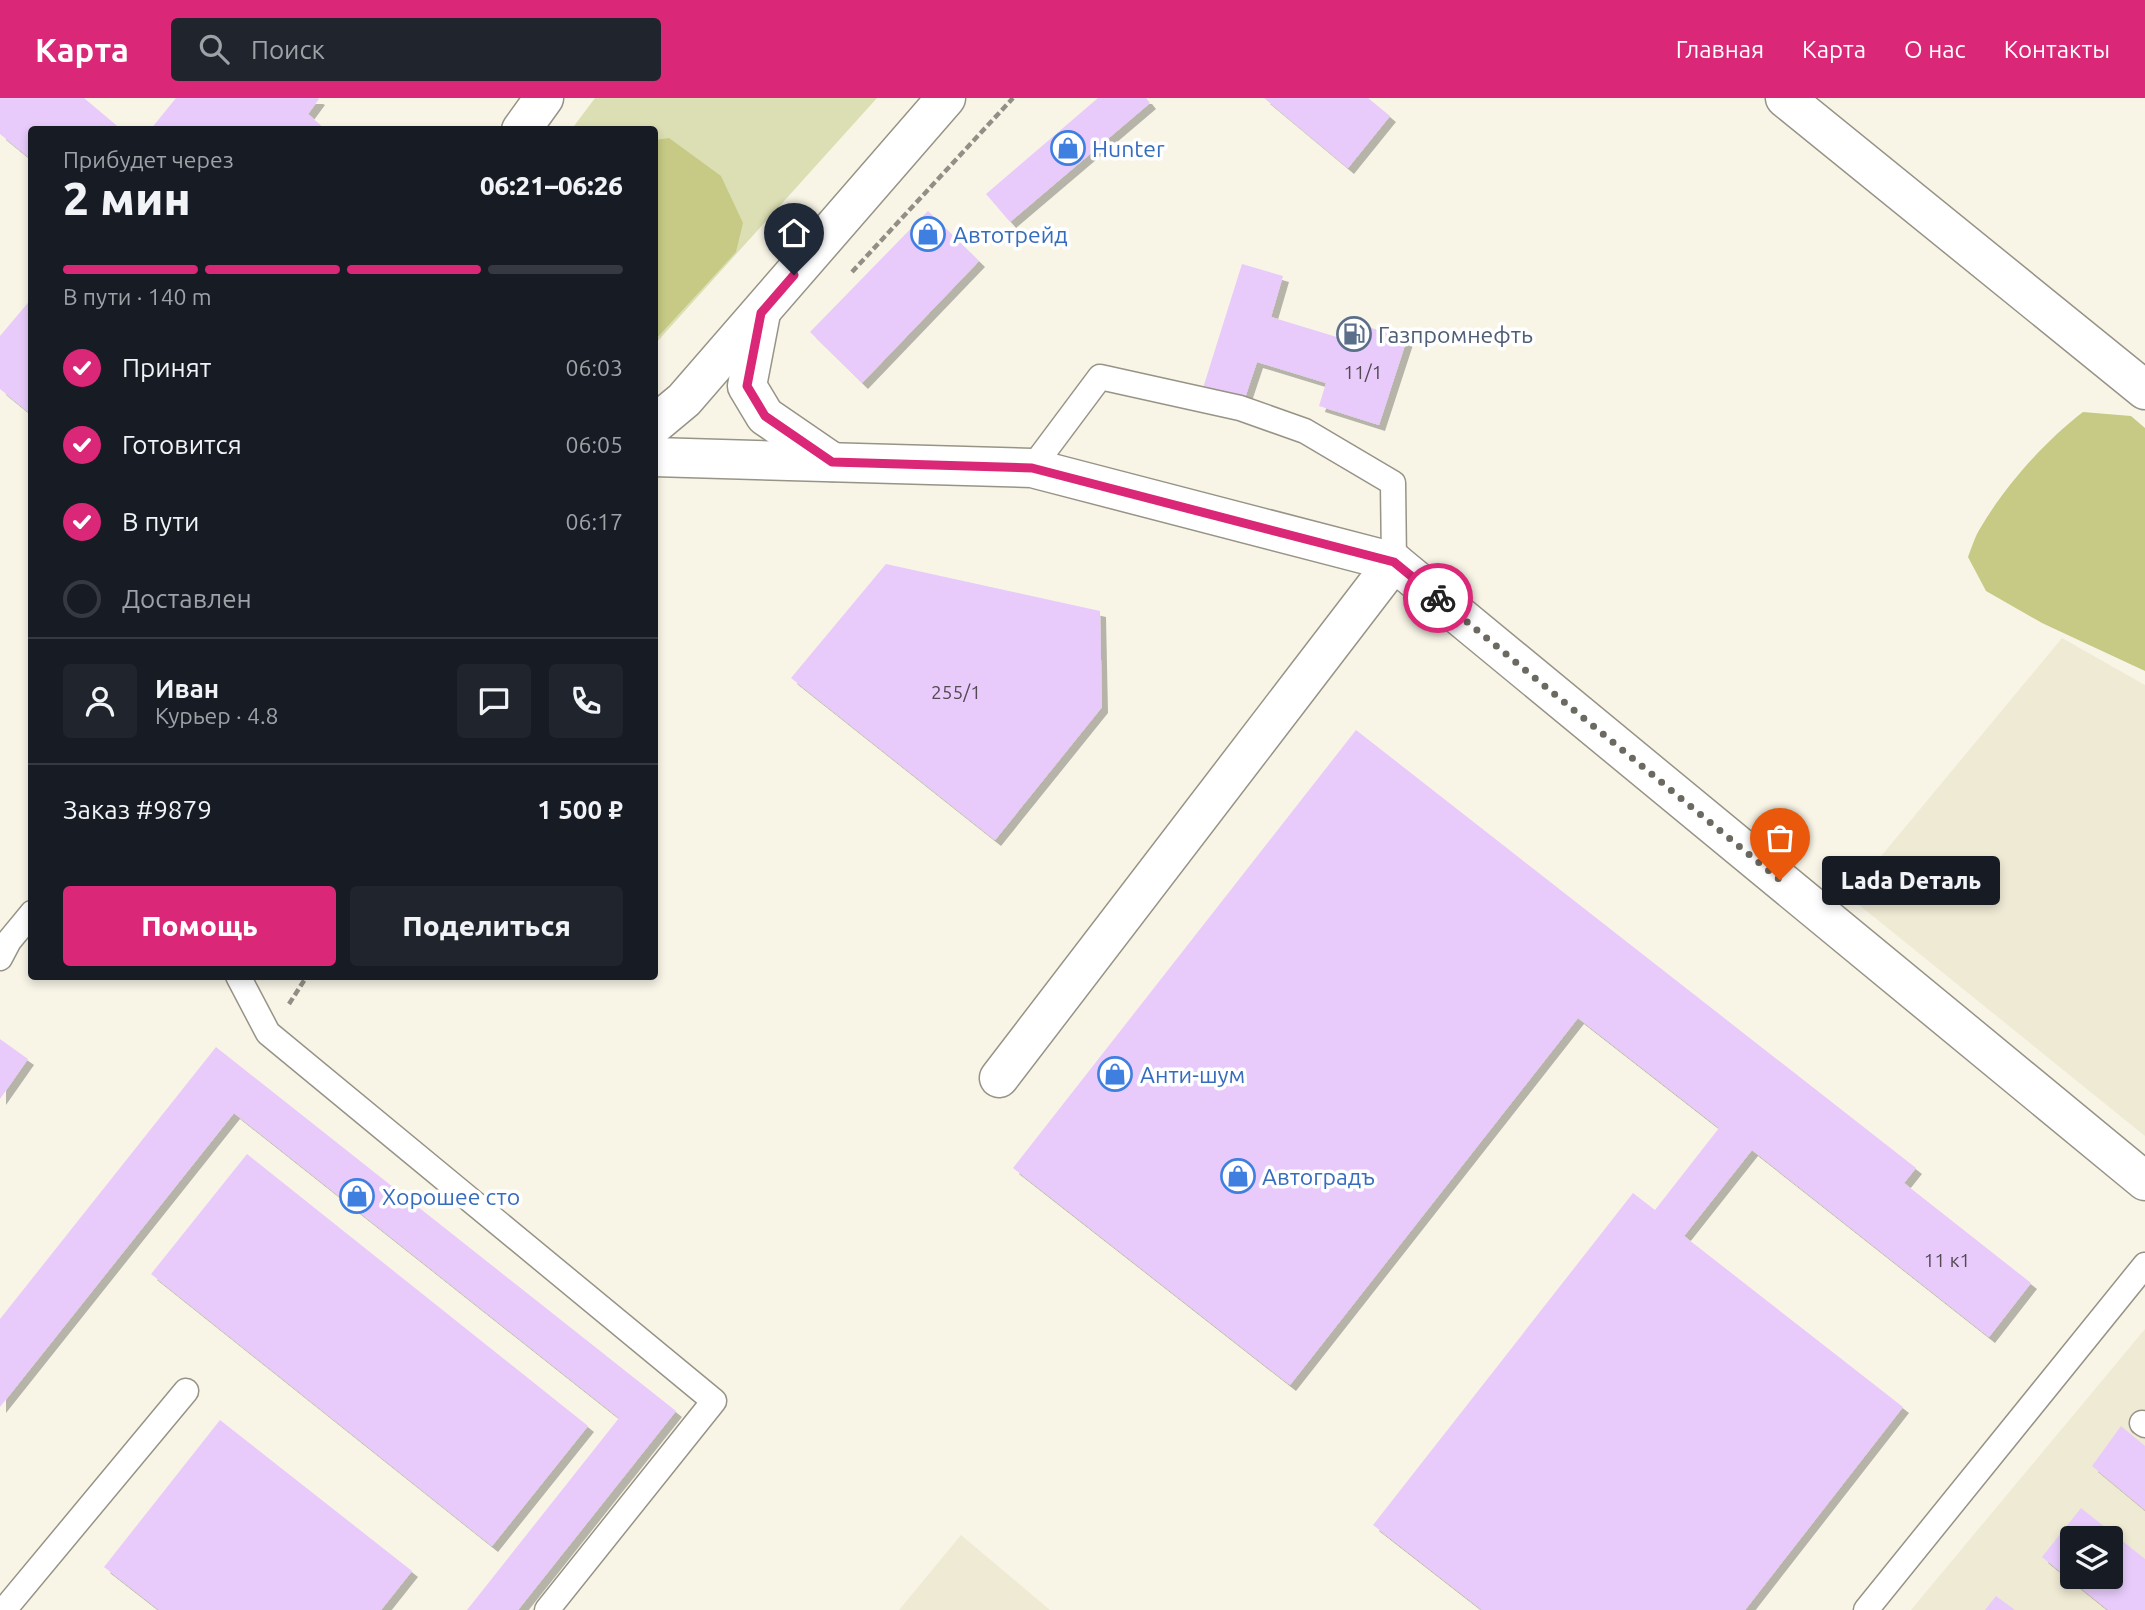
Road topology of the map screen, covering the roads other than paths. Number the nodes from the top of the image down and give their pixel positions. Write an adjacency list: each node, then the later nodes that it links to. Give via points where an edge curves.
1 (544, 98): 4 (street)
2 (946, 98): 5 (street)
3 (1805, 104): 6 (street)
4 (524, 126)
5 (761, 313): 7 (street, via 684,400); 9 (street, via 747,386 765,416)
6 (2139, 372)
7 (658, 422)
8 (658, 457): 9 (street)
9 (832, 462): 10 (street)
10 (1032, 468): 11 (street); 11 (lane, via 1100,377 1240,408 1305,431 1393,483)
11 (1394, 562): 15 (street); 16 (street)
12 (28, 917): 13 (lane)
13 (3, 945)
14 (239, 980): 20 (lane, via 268,1033 714,1401)
15 (999, 1077)
16 (2145, 1181)
17 (2145, 1265): 21 (lane)
18 (186, 1391): 19 (lane)
19 (4, 1610)
20 (547, 1610)
21 (1866, 1610)

